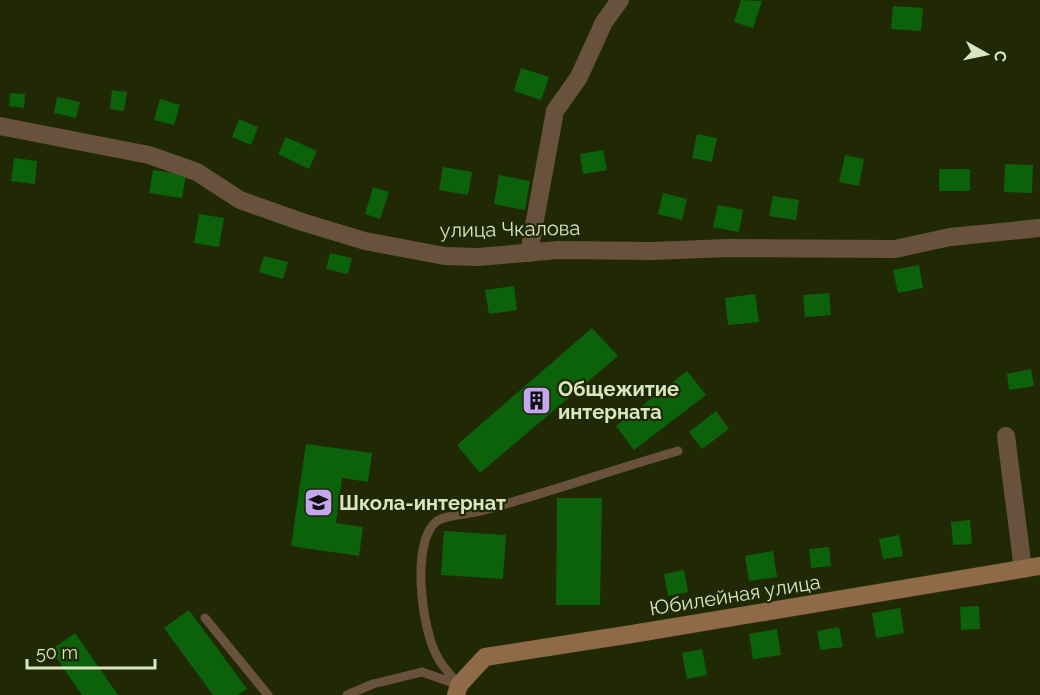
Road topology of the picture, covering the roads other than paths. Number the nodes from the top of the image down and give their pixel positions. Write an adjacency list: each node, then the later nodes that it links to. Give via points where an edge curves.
1 (620, 0): 4 (street, via 604,22 579,77 555,111)
2 (0, 126): 4 (street, улица Чкалова, via 149,155 197,172 240,200 365,241 445,256)
3 (1040, 228): 4 (street, улица Чкалова, via 950,237 895,249)
4 (529, 253)
5 (1006, 436): 7 (street)
6 (678, 451): 9 (lane, via 481,511 438,520 427,533 421,589 426,630)
7 (1031, 568): 9 (street, Юбилейная улица, via 485,657)
8 (205, 618): 10 (lane)
9 (457, 690): 11 (lane, via 422,672)
10 (268, 695)
11 (347, 695)

